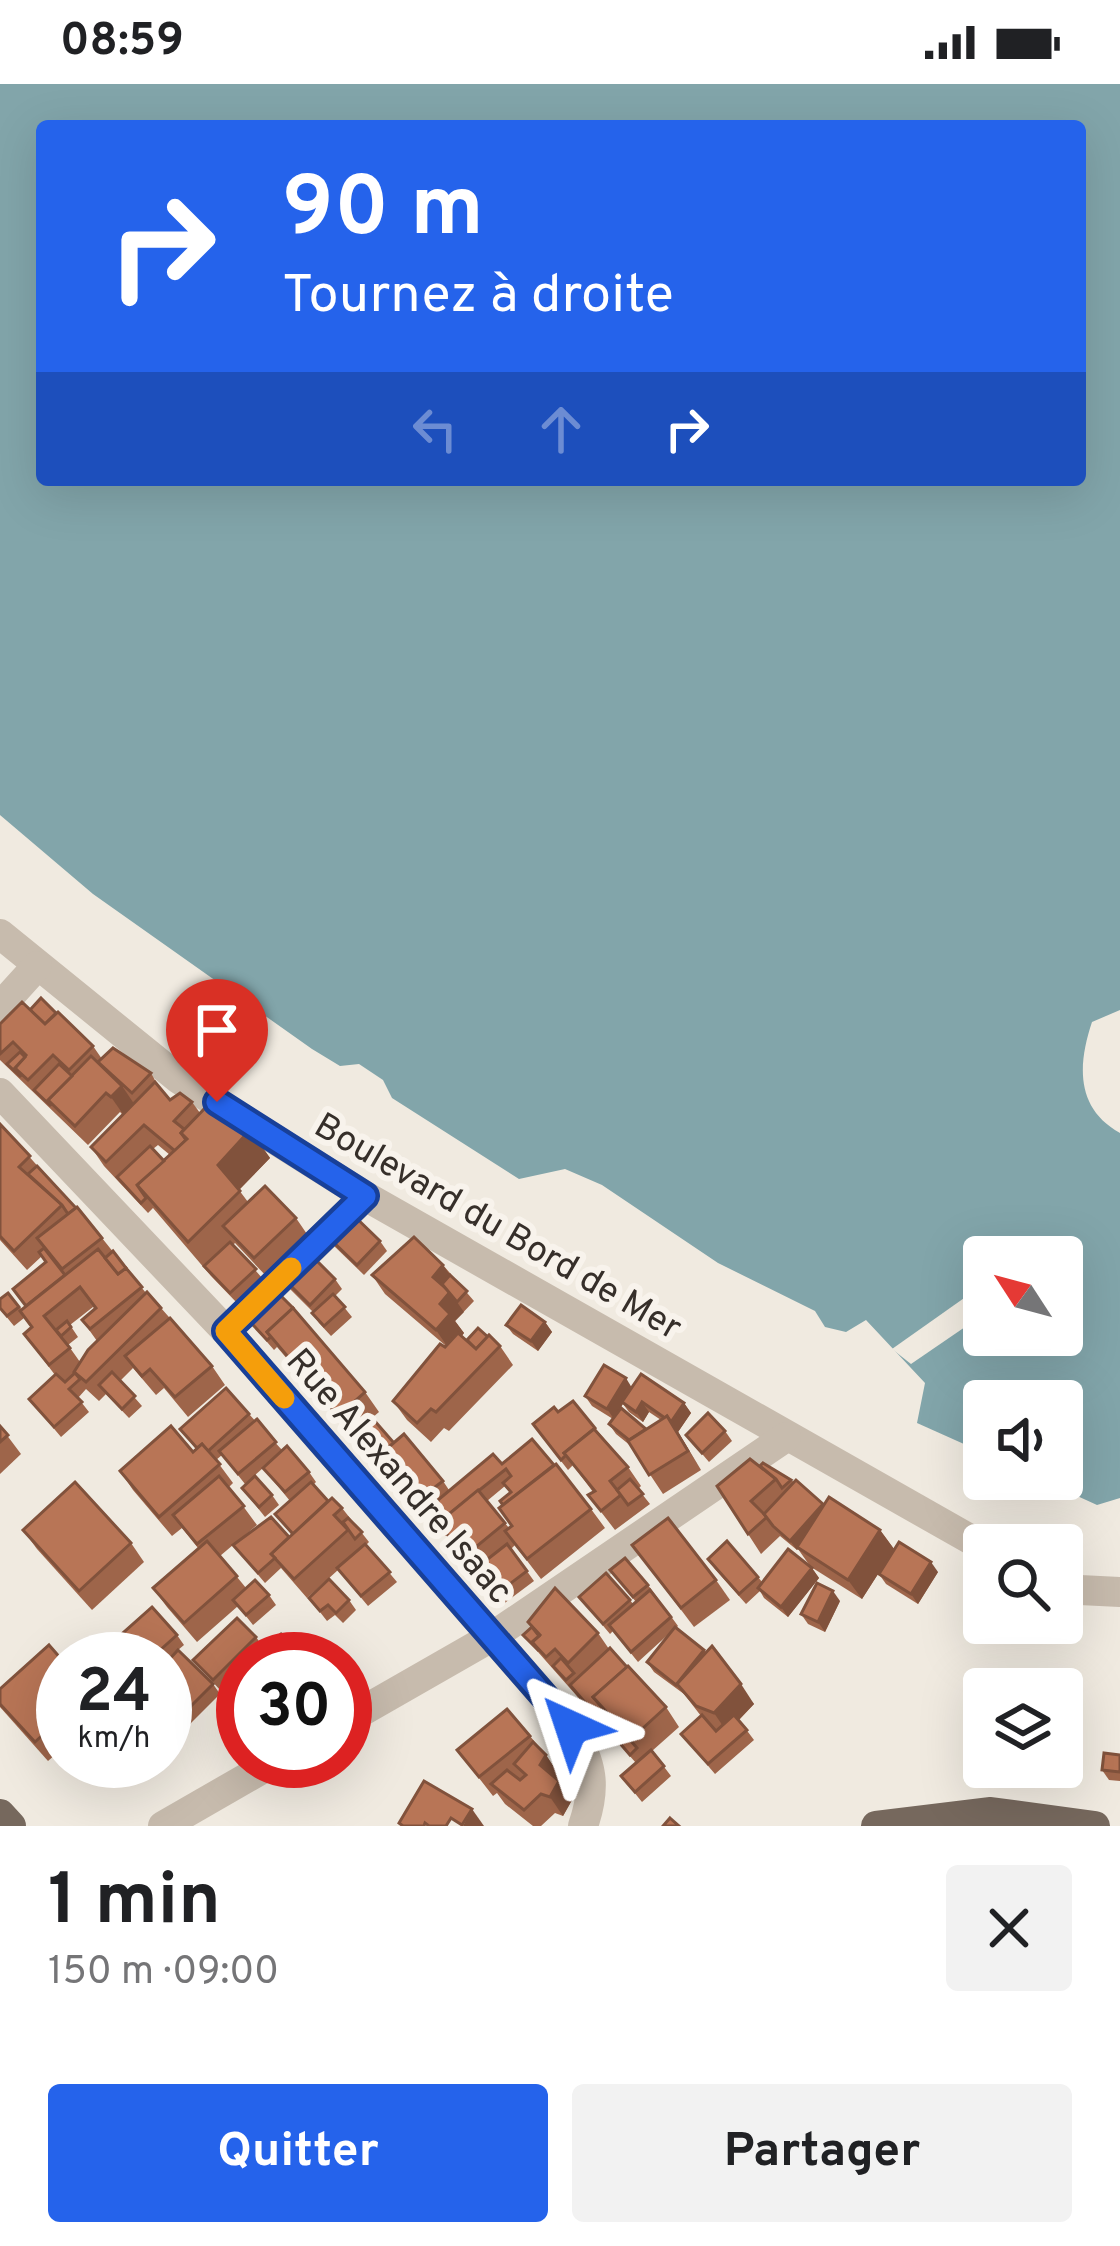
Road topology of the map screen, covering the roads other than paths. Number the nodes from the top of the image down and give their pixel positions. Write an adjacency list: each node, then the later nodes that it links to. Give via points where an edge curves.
1 (0, 934): 2 (street, Boulevard du Bord de Mer)
2 (37, 966): 3 (street); 5 (street, Boulevard du Bord de Mer, via 171,1087)
3 (0, 1007)
4 (0, 1093): 6 (street, Rue Alexandre Isaac, via 91,1169)
5 (365, 1196): 6 (street); 7 (street, Boulevard du Bord de Mer)
6 (226, 1331): 11 (street, Rue Alexandre Isaac)
7 (786, 1437): 8 (street, Boulevard du Bord de Mer); 11 (street)
8 (963, 1535)
9 (1083, 1590): 10 (street)
10 (1120, 1592)
11 (490, 1638): 12 (street); 17 (street, Rue Alexandre Isaac, via 589,1758 595,1787)
12 (372, 1706)
13 (229, 1788): 16 (street)
14 (0, 1814): 15 (main road)
15 (11, 1826)
16 (163, 1826)
17 (584, 1826)
18 (876, 1826): 19 (main road, via 991,1812)
19 (1095, 1826)

